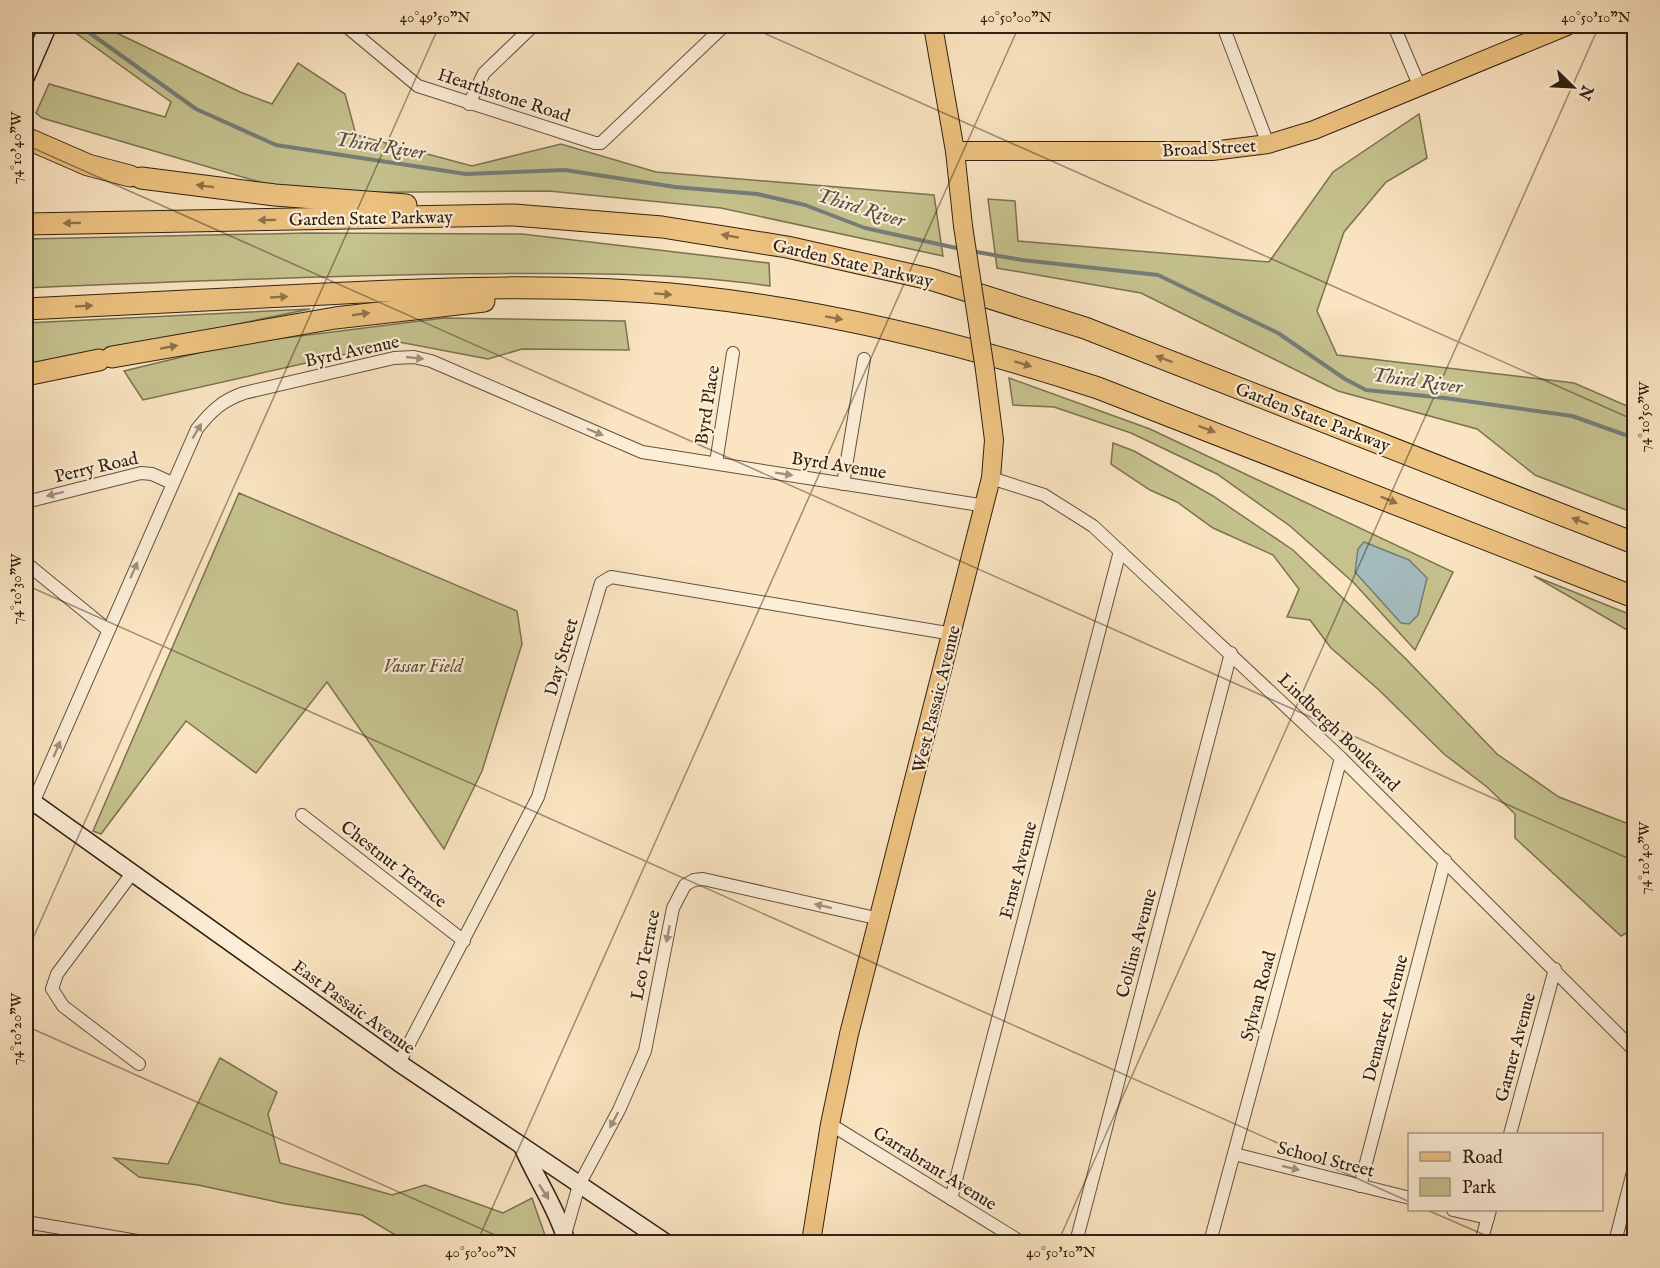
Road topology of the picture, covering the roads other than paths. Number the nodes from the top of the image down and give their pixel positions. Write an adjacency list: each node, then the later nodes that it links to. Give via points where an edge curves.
1 (48, 26): 10 (main road)
2 (346, 26): 12 (street, Hearthstone Road, via 418,86)
3 (533, 26): 12 (street, via 484,73)
4 (724, 26): 12 (street, Hearthstone Road, via 601,143)
5 (933, 26): 15 (main road)
6 (1223, 26): 14 (street)
7 (1394, 26): 11 (street)
8 (1567, 26): 9 (main road, Broad Street)
9 (1533, 32): 11 (main road, Broad Street)
10 (26, 77)
11 (1419, 86): 14 (main road, Broad Street, via 1314,130)
12 (469, 104)
13 (26, 138): 16 (highway, one-way to 13, via 297,197 136,177 98,169)
14 (1268, 144): 15 (main road, Broad Street, via 1212,151)
15 (955, 151): 19 (main road, West Passaic Avenue, bridge)
16 (514, 215): 17 (highway, Garden State Parkway, one-way to 17); 19 (highway, Garden State Parkway, one-way to 16, via 858,261 733,237)
17 (26, 224)
18 (605, 289): 20 (highway, one-way to 18, via 436,289); 23 (highway, one-way to 18, via 335,318); 33 (highway, one-way to 33, via 777,307 927,338 1019,362 1200,426)
19 (973, 292): 25 (main road, West Passaic Avenue, bridge, via 994,440); 30 (highway, Garden State Parkway, one-way to 19, via 1085,328)
20 (26, 309)
21 (733, 353): 24 (street, Byrd Place)
22 (864, 359): 27 (street)
23 (26, 375)
24 (716, 463): 26 (street, Byrd Avenue, one-way to 24, via 197,429 228,399 393,358 414,357 642,452); 27 (street, Byrd Avenue, one-way to 27)
25 (991, 478): 29 (main road, West Passaic Avenue); 31 (street, Lindbergh Boulevard, via 1020,485 1070,509)
26 (172, 483): 28 (street, Perry Road, one-way to 28, via 141,473); 34 (street, Byrd Avenue, one-way to 26)
27 (843, 483): 29 (street, Byrd Avenue)
28 (26, 502)
29 (986, 506): 35 (main road, West Passaic Avenue)
30 (1635, 543)
31 (1120, 551): 36 (street, Lindbergh Boulevard); 56 (street, Ernst Avenue)
32 (26, 563): 34 (street)
33 (1635, 597)
34 (108, 630): 38 (street, Byrd Avenue, one-way to 34)
35 (953, 634): 42 (main road, West Passaic Avenue); 43 (street, Day Street, via 617,578 601,582 538,796)
36 (1231, 654): 37 (street, Lindbergh Boulevard); 66 (street, Collins Avenue)
37 (1341, 758): 40 (street, Lindbergh Boulevard); 51 (street, Sylvan Road)
38 (29, 800): 41 (main road, East Passaic Avenue)
39 (302, 815): 43 (street, Chestnut Terrace)
40 (1445, 860): 44 (street, Lindbergh Boulevard); 54 (street, Demarest Avenue)
41 (133, 872): 46 (street, via 57,974 52,989 63,1006); 47 (main road, East Passaic Avenue)
42 (880, 919): 48 (main road, West Passaic Avenue); 53 (street, Leo Terrace, one-way to 53, via 703,879 685,885 673,908 645,1051)
43 (464, 941): 47 (street, Day Street)
44 (1555, 969): 45 (street, Lindbergh Boulevard); 49 (street, Garner Avenue)
45 (1635, 1050)
46 (139, 1064)
47 (399, 1064): 50 (main road, East Passaic Avenue)
48 (830, 1124): 56 (street, Garrabrant Avenue); 64 (main road, West Passaic Avenue)
49 (1510, 1133)
50 (522, 1146): 53 (main road, East Passaic Avenue); 61 (main road, one-way to 61, via 559,1217)
51 (1234, 1154): 54 (street, School Street, one-way to 54); 67 (street, Sylvan Road)
52 (1635, 1168): 69 (street)
53 (579, 1185): 61 (street, Leo Terrace); 63 (main road, East Passaic Avenue)
54 (1360, 1186): 55 (street, School Street)
55 (1408, 1198)
56 (951, 1199): 65 (street, Garrabrant Avenue)
57 (1467, 1211): 58 (street)
58 (1489, 1214): 68 (street)
59 (26, 1222): 60 (street)
60 (88, 1238): 62 (street)
61 (564, 1240)
62 (143, 1242)
63 (665, 1242)
64 (811, 1242)
65 (1021, 1242)
66 (1076, 1242)
67 (1210, 1242)
68 (1481, 1242)
69 (1615, 1242)

